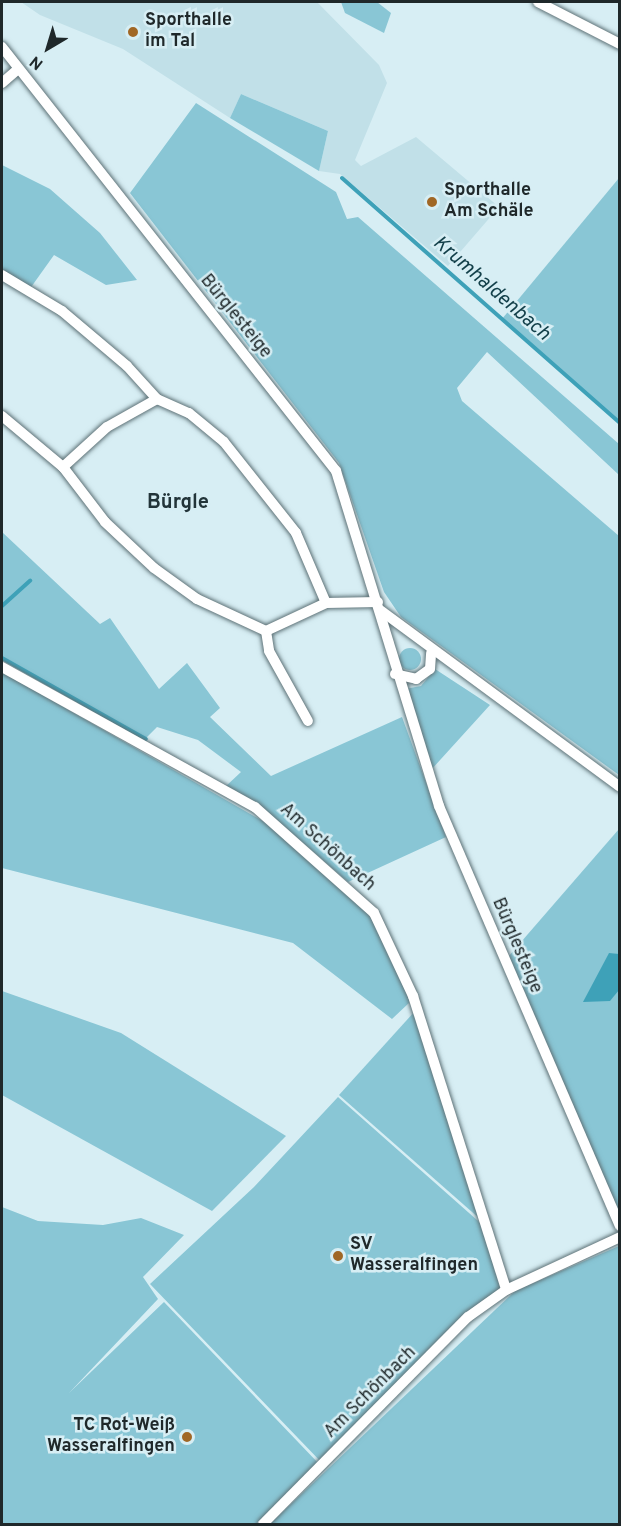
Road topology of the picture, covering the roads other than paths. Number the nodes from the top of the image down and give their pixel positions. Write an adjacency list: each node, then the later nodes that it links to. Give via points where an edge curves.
1 (538, 2): 2 (street)
2 (620, 44)
3 (2, 47): 4 (street, Bürglesteige)
4 (18, 69): 5 (street); 11 (street, Bürglesteige, via 336,471)
5 (2, 83)
6 (2, 276): 7 (street, via 62,311 127,366)
7 (158, 399): 9 (street, via 107,427); 10 (street, via 189,413 252,473 296,533)
8 (2, 416): 9 (street)
9 (63, 467): 12 (street, via 105,522 154,568 197,599)
10 (326, 603): 11 (street); 12 (street)
11 (379, 606): 13 (street); 15 (street, Bürglesteige)
12 (266, 631): 16 (street, via 269,651)
13 (431, 653): 15 (street, via 430,669 416,679); 17 (street)
14 (2, 667): 20 (street, Am Schönbach, via 255,807 374,913 413,996)
15 (395, 674): 18 (street, Bürglesteige, via 439,806)
16 (308, 721)
17 (620, 787)
18 (620, 1226)
19 (620, 1238): 20 (street, Am Schönbach)
20 (506, 1290): 21 (street, Am Schönbach, via 468,1317)
21 (263, 1524)

